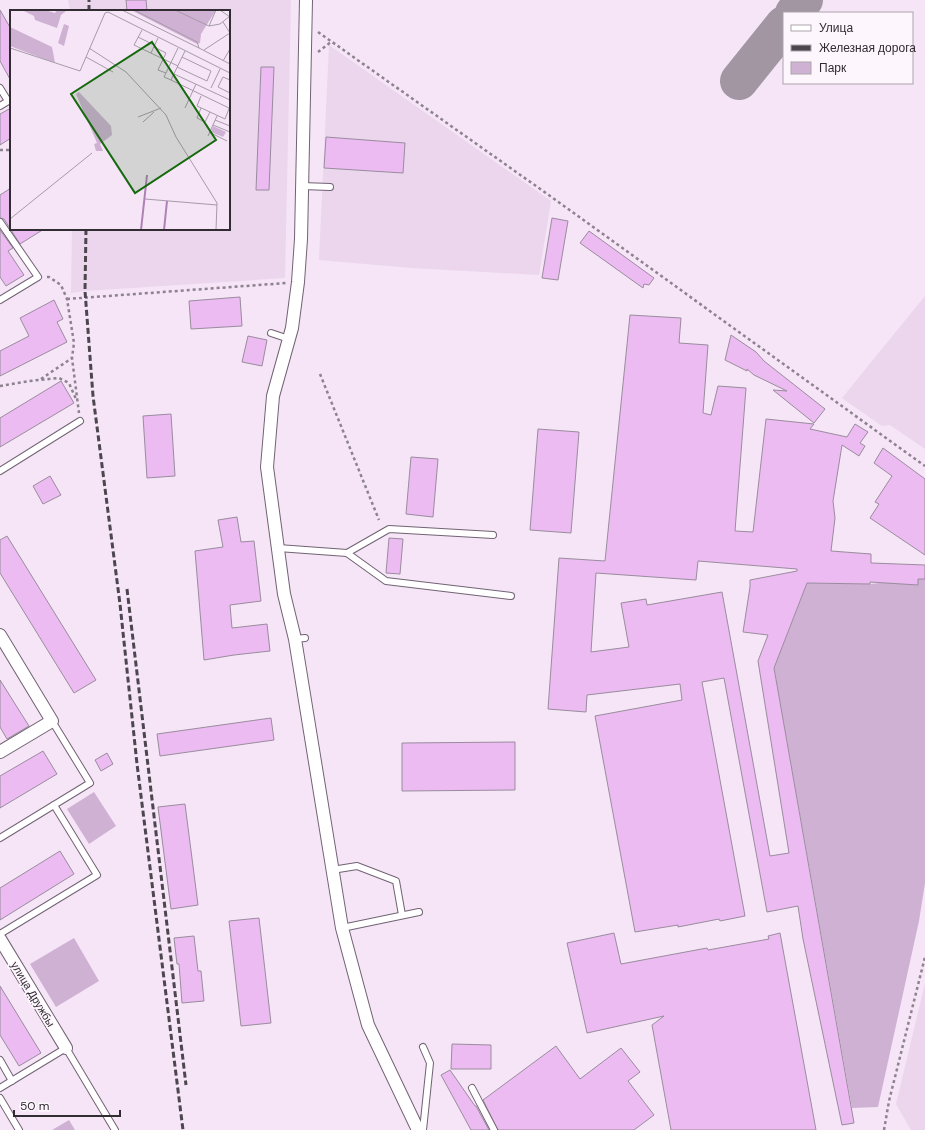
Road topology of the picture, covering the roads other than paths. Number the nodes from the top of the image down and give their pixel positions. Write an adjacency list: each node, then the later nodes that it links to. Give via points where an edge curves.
1 (306, 0): 5 (street)
2 (0, 88): 3 (lane)
3 (10, 100): 4 (lane)
4 (0, 106)
5 (302, 186): 6 (lane); 10 (street, via 298,282)
6 (330, 187)
7 (0, 222): 8 (lane, via 38,277)
8 (0, 300)
9 (271, 333): 10 (lane)
10 (290, 340): 14 (street, via 273,396 267,468)
11 (80, 421): 12 (lane)
12 (0, 471)
13 (493, 535): 15 (lane, via 389,529)
14 (278, 548): 15 (lane); 22 (street, via 284,594 300,638)
15 (347, 553): 16 (lane, via 386,581)
16 (511, 596)
17 (0, 634): 18 (street)
18 (52, 721): 19 (street); 20 (lane, via 90,784)
19 (0, 752)
20 (54, 805): 21 (lane); 26 (lane, via 97,875)
21 (0, 838)
22 (332, 870): 24 (lane, via 357,866 396,881); 25 (street)
23 (419, 912): 24 (lane)
24 (402, 915): 25 (lane)
25 (342, 928): 37 (street, via 368,1025)
26 (0, 934)
27 (0, 939): 28 (street, улица Дружбы)
28 (66, 1048): 31 (lane); 36 (lane)
29 (423, 1048): 38 (lane, via 430,1063)
30 (0, 1060): 31 (lane)
31 (12, 1081): 32 (lane)
32 (0, 1088)
33 (472, 1088): 39 (lane)
34 (0, 1098): 35 (lane)
35 (19, 1130)
36 (115, 1130)
37 (418, 1130)
38 (423, 1130)
39 (494, 1130)

